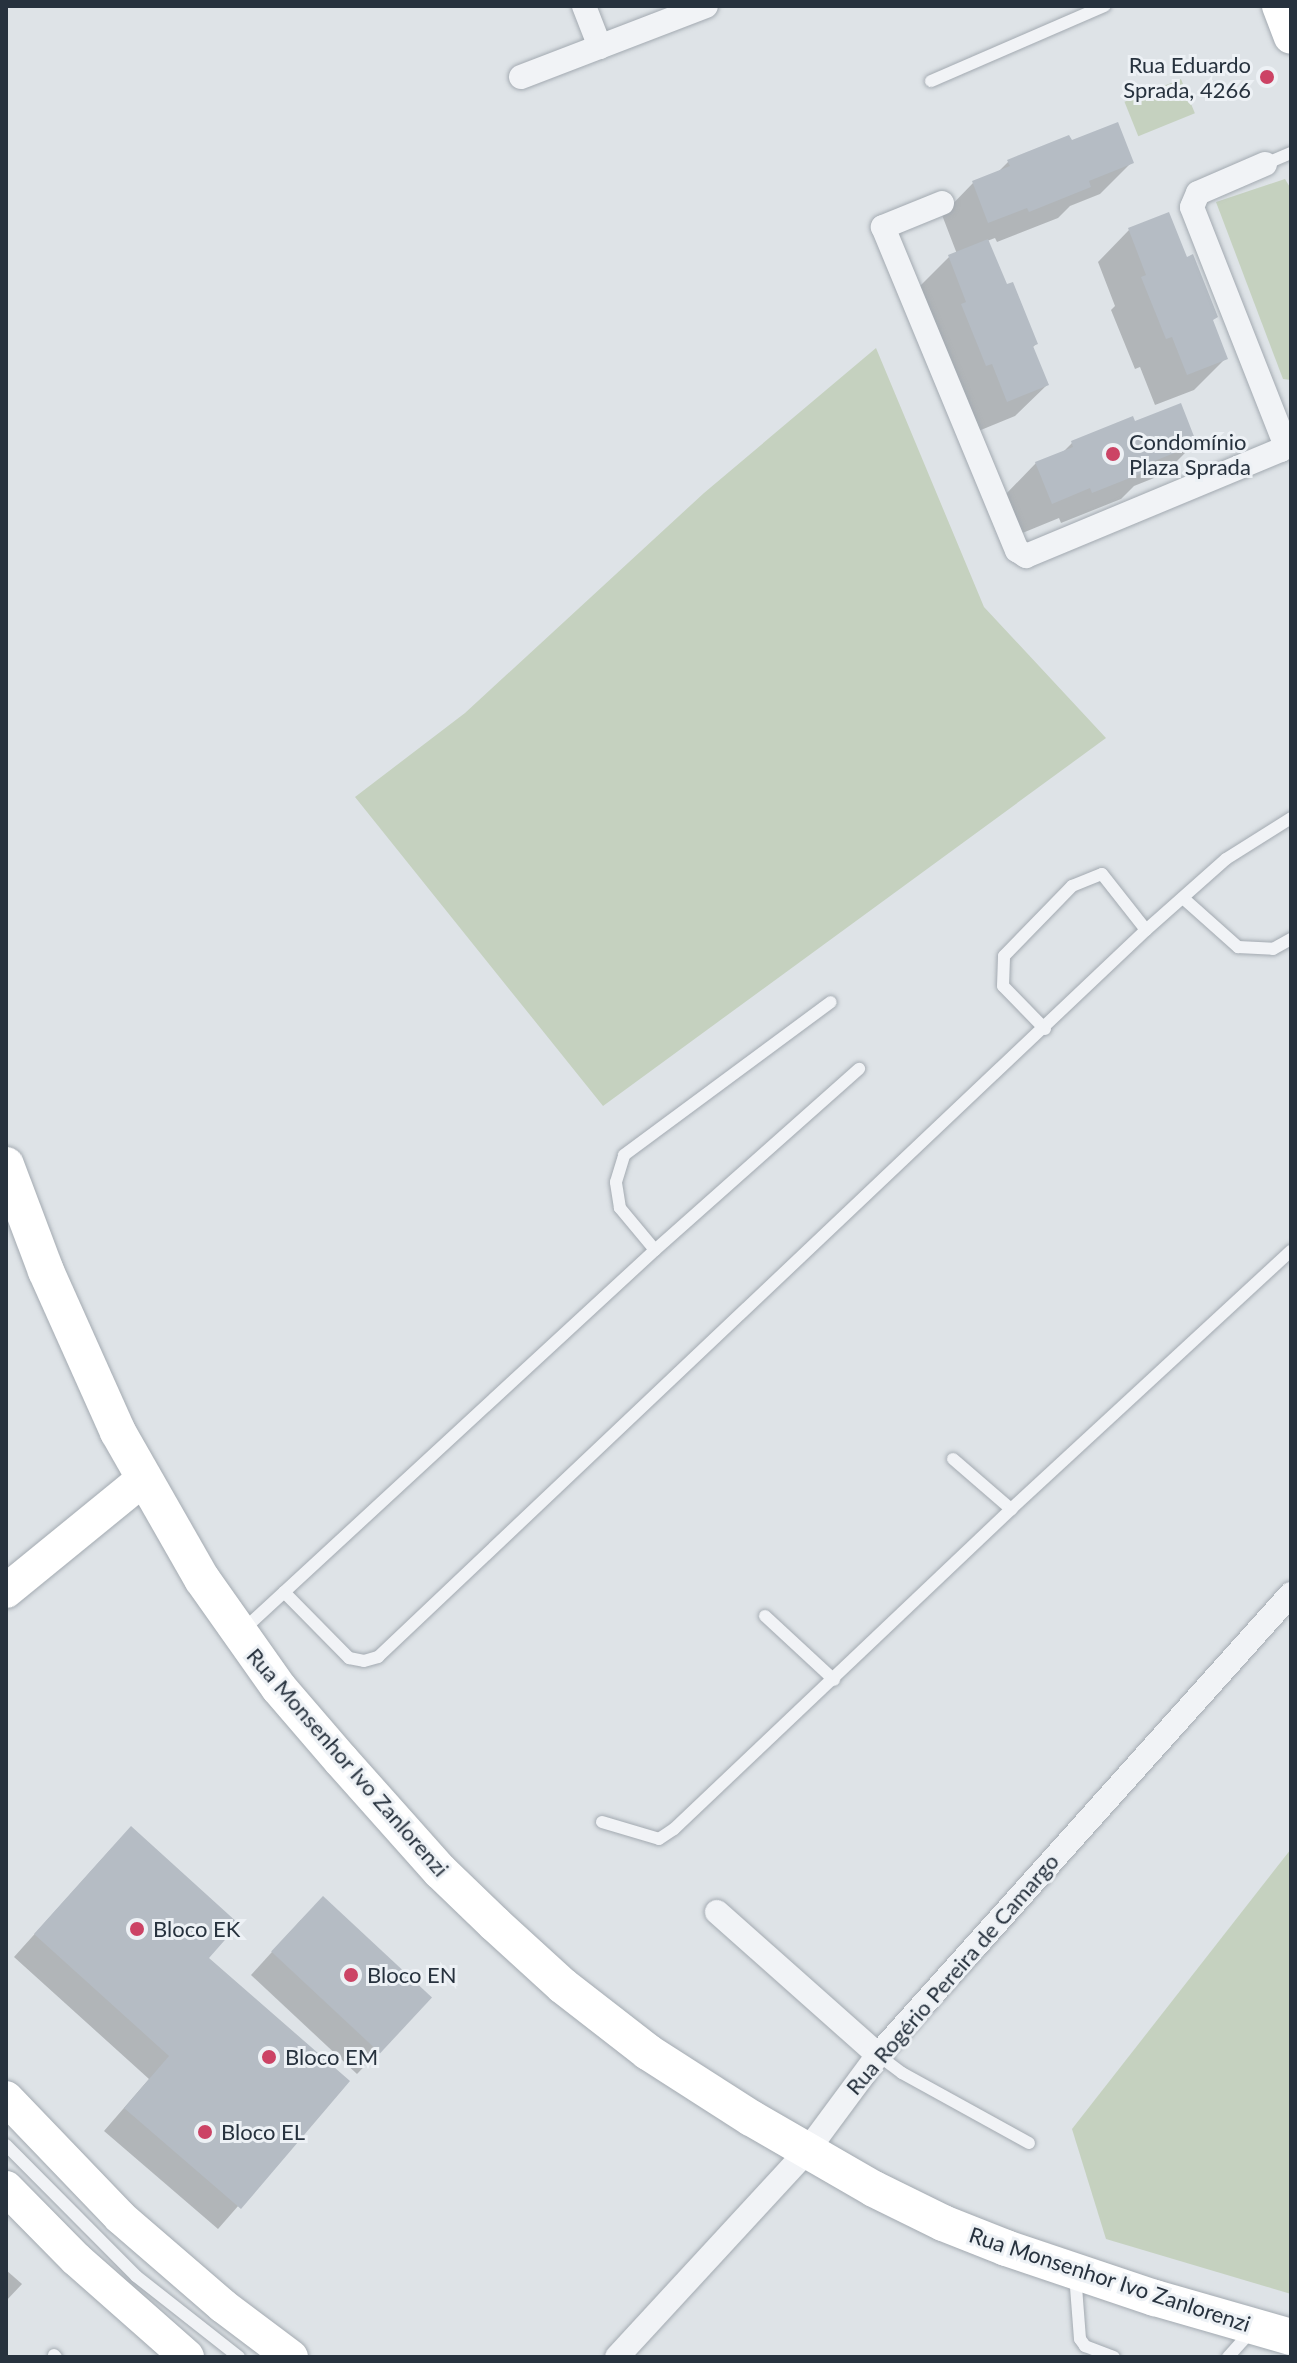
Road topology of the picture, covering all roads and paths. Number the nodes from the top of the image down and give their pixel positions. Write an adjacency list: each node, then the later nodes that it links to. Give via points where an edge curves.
1 (584, 6): 6 (street)
2 (706, 6): 6 (street)
3 (1104, 6): 8 (lane)
4 (1279, 6): 5 (street)
5 (1291, 37)
6 (600, 47): 7 (street)
7 (521, 77)
8 (931, 81)
9 (1291, 153): 10 (lane)
10 (1265, 164): 11 (street, via 1198,193 1192,207 1284,441 1281,450 1026,556 1017,550 883,227)
11 (942, 203)
12 (1291, 818): 13 (lane, via 1226,859)
13 (1183, 898): 14 (lane); 15 (lane, via 1238,947 1273,949)
14 (1146, 930): 17 (lane); 17 (lane, via 1102,874 1072,886 1004,956 1003,986)
15 (1291, 939)
16 (831, 1002): 20 (lane, via 624,1155 616,1182 620,1208)
17 (1045, 1029): 26 (lane, via 378,1657 349,1658)
18 (859, 1069): 20 (lane)
19 (6, 1165): 23 (main road, Rua Monsenhor Ivo Zanlorenzi, via 87,1366)
20 (655, 1250): 26 (lane)
21 (1291, 1251): 24 (lane)
22 (953, 1459): 24 (lane)
23 (142, 1480): 25 (street); 29 (main road, Rua Monsenhor Ivo Zanlorenzi)
24 (1011, 1509): 30 (lane)
25 (6, 1591)
26 (284, 1592): 29 (lane)
27 (1291, 1594): 33 (street, Rua Rogério Pereira de Camargo)
28 (765, 1616): 30 (lane)
29 (238, 1634): 37 (main road, Rua Monsenhor Ivo Zanlorenzi, via 389,1817 563,1986 648,2052)
30 (834, 1680): 31 (lane, via 659,1839)
31 (602, 1822)
32 (717, 1912): 33 (street)
33 (878, 2055): 35 (lane); 37 (street, Rua Rogério Pereira de Camargo)
34 (6, 2098): 44 (street, via 120,2217)
35 (1029, 2143)
36 (6, 2145): 43 (lane, via 136,2276)
37 (807, 2151): 39 (main road, Rua Monsenhor Ivo Zanlorenzi, via 943,2223); 45 (street, Rua Rogério Pereira de Camargo)
38 (6, 2188): 42 (street, via 76,2259)
39 (1075, 2272): 40 (main road, Rua Monsenhor Ivo Zanlorenzi); 46 (lane, via 1080,2339)
40 (1255, 2327): 41 (main road, Rua Monsenhor Ivo Zanlorenzi); 47 (lane)
41 (1291, 2337)
42 (187, 2357)
43 (239, 2357)
44 (291, 2357)
45 (617, 2357)
46 (1114, 2357)
47 (1228, 2357)

